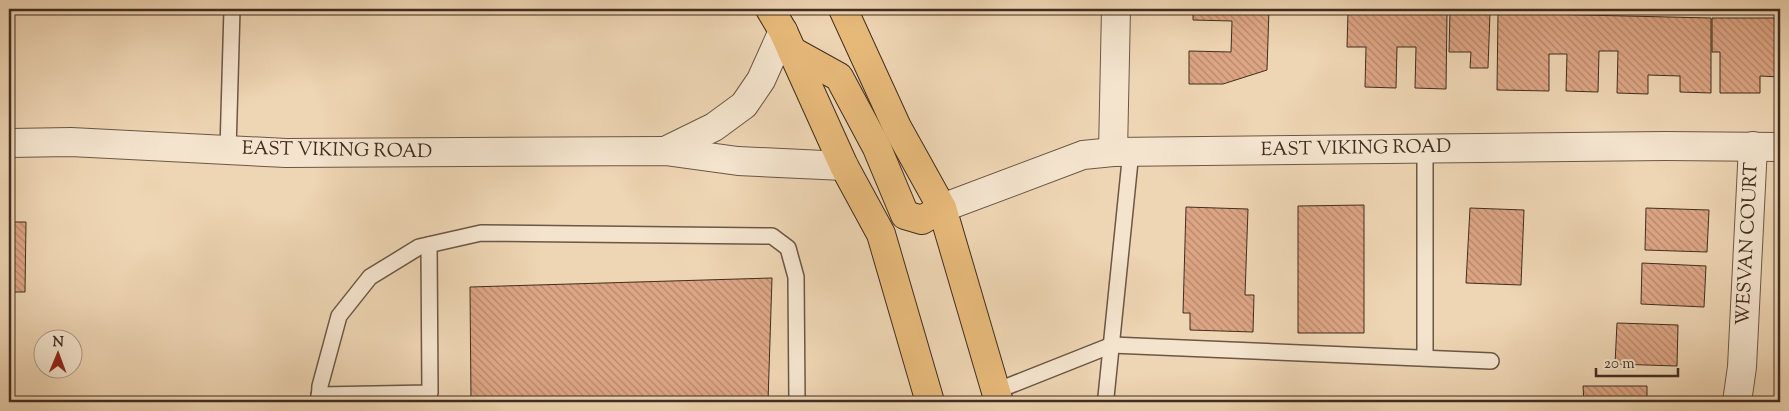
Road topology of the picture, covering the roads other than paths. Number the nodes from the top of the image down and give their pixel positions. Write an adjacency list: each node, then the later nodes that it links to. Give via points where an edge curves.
1 (232, 9): 9 (lane)
2 (843, 9): 13 (main road, via 897,127)
3 (1116, 9): 11 (street)
4 (782, 30): 10 (street, EAST VIKING ROAD, via 760,80 744,105 714,127); 12 (main road); 13 (main road, via 839,77 877,148 905,215 922,220)
5 (9, 143): 9 (street, EAST VIKING ROAD, via 71,142)
6 (1753, 146): 7 (street, EAST VIKING ROAD); 8 (street, EAST VIKING ROAD); 23 (street, WESVAN COURT, via 1742,367)
7 (1780, 147)
8 (1425, 148): 11 (street, EAST VIKING ROAD); 16 (lane)
9 (228, 150): 10 (street, EAST VIKING ROAD, via 286,153)
10 (665, 151): 12 (street, EAST VIKING ROAD, via 738,161)
11 (1122, 152): 13 (street, EAST VIKING ROAD, via 1083,155); 15 (lane)
12 (844, 166): 21 (main road, via 881,234)
13 (942, 208): 18 (main road)
14 (429, 245): 19 (lane, via 370,277 340,316); 19 (lane, via 430,393); 20 (lane, via 481,233 772,236 788,248 796,277)
15 (1112, 345): 16 (lane); 18 (lane); 22 (lane)
16 (1425, 357): 17 (lane)
17 (1492, 361)
18 (998, 397)
19 (319, 399)
20 (797, 402)
21 (930, 402)
22 (1108, 402)
23 (1737, 402)

